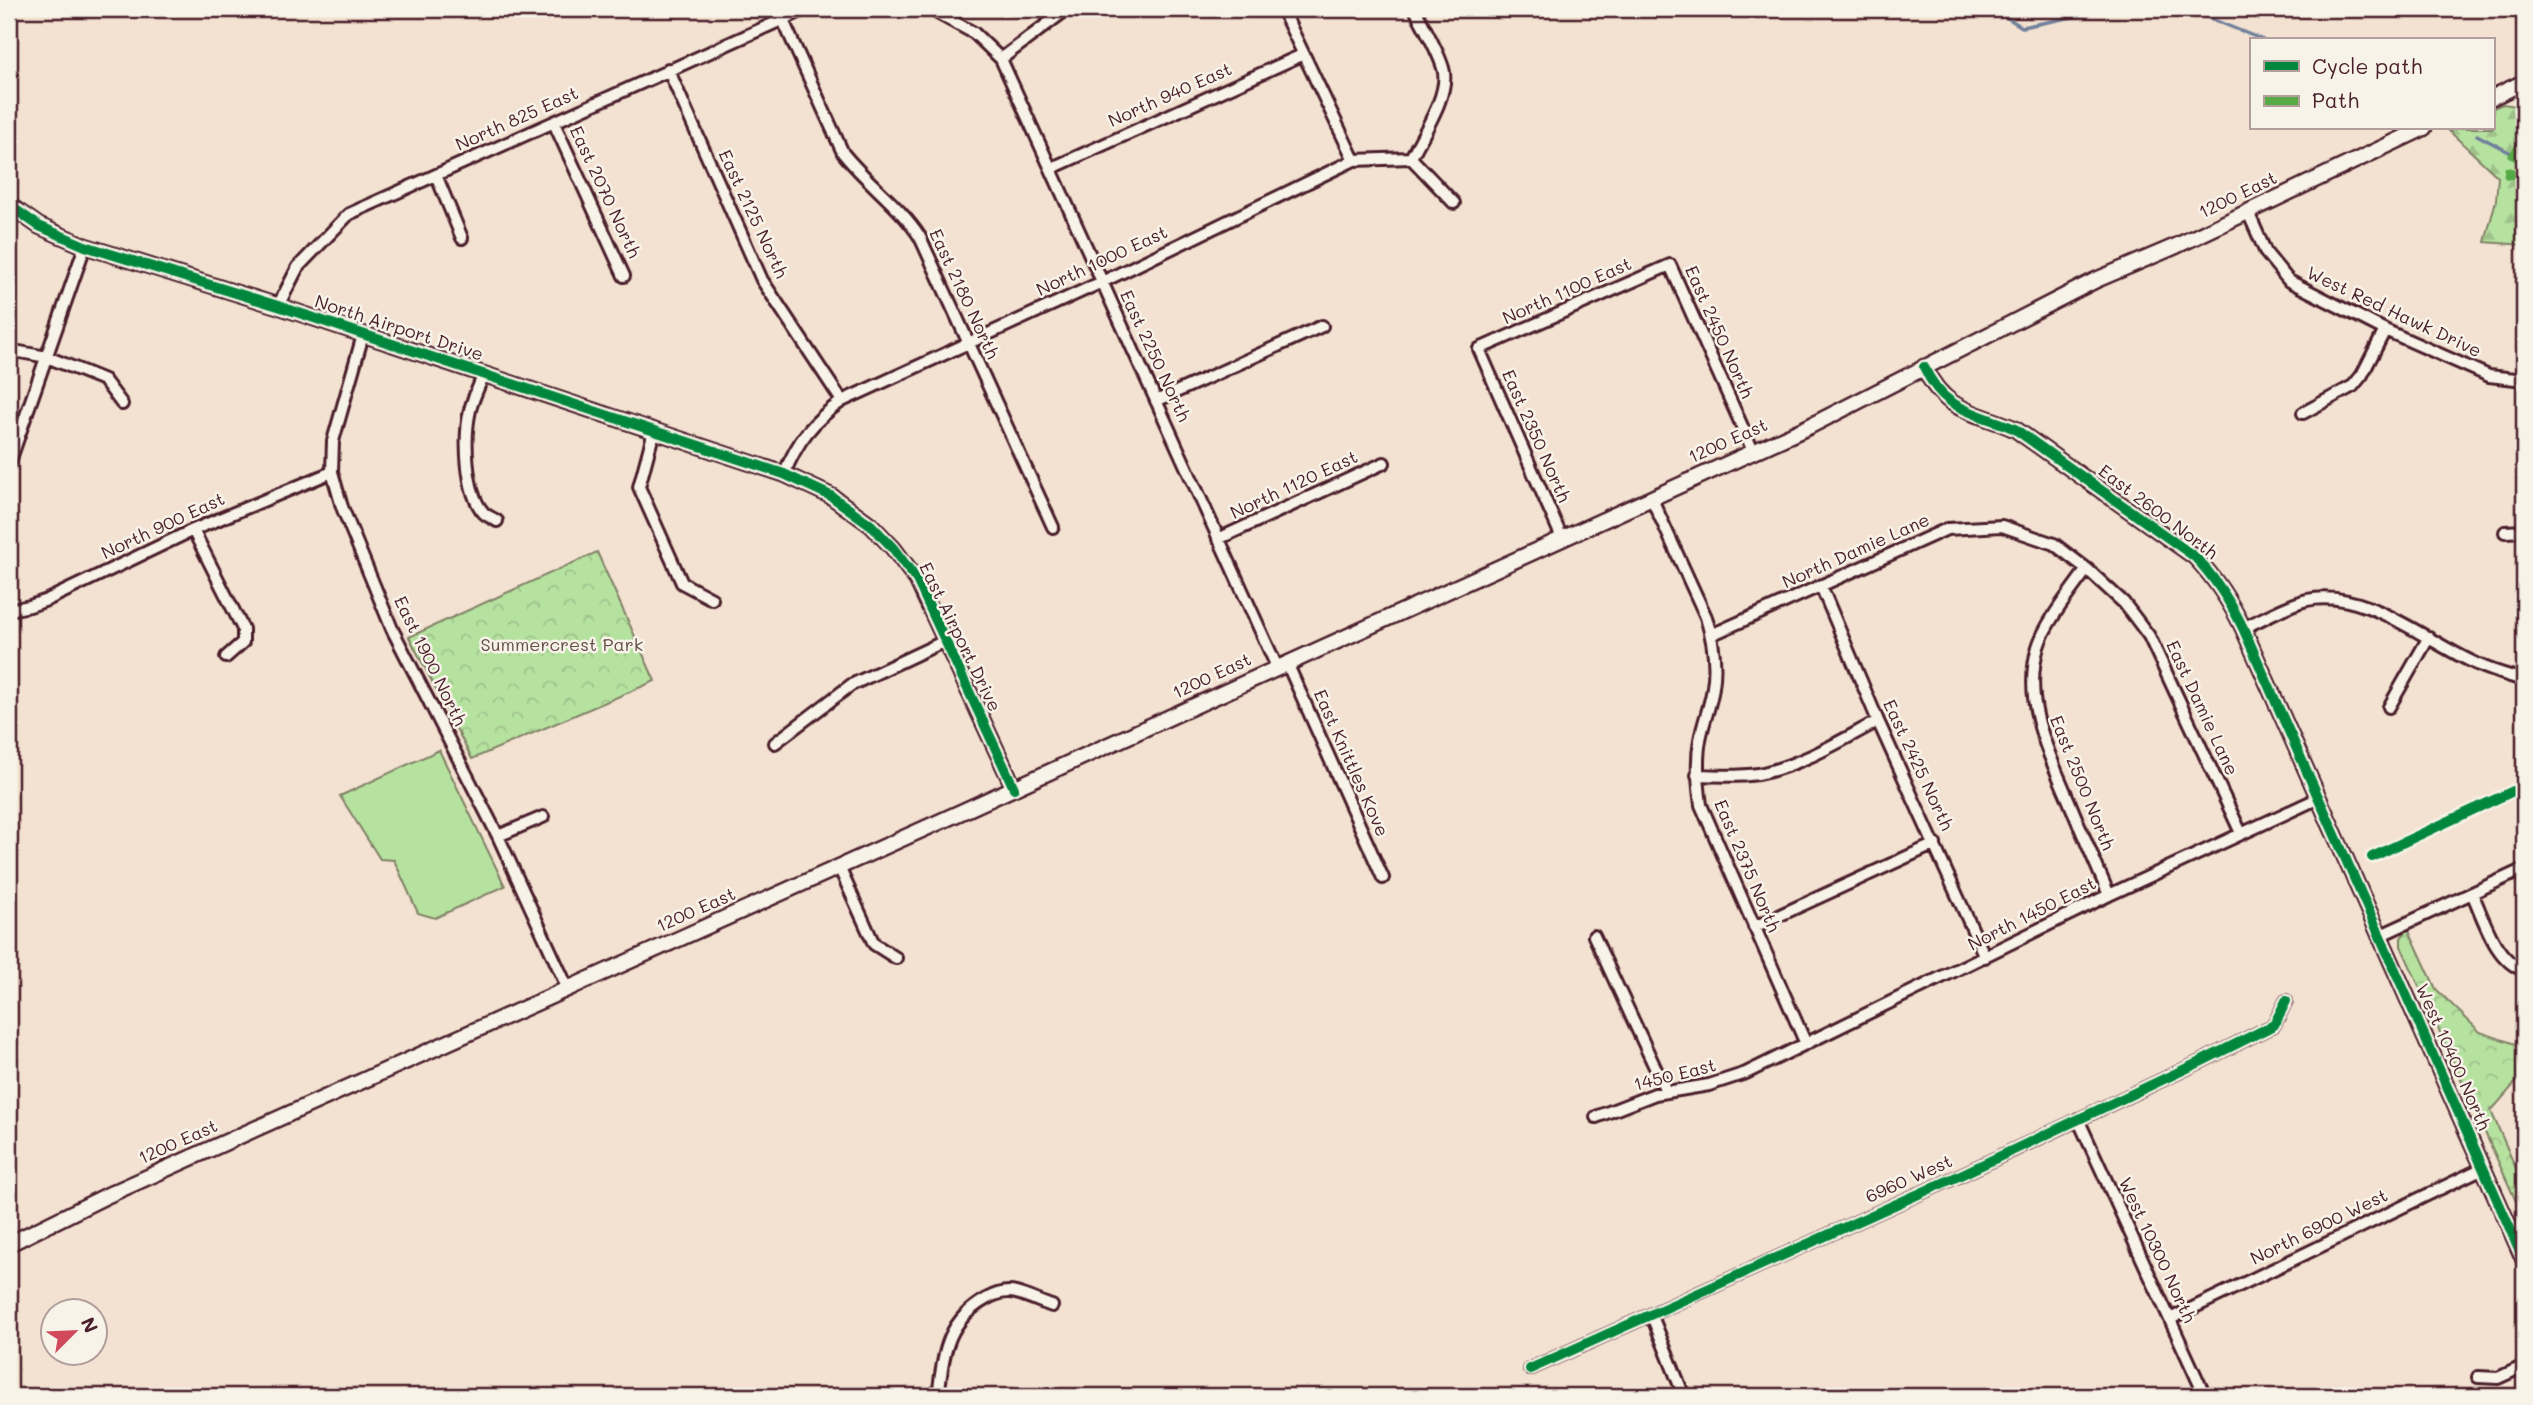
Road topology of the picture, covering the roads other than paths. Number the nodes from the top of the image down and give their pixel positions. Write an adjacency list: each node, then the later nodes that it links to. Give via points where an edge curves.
1 (806, 9): 6 (street, North 825 East)
2 (930, 9): 8 (street, via 974,33)
3 (1067, 9): 8 (street)
4 (1282, 9): 7 (street)
5 (1415, 9): 14 (street, via 1444,68 1445,81 1443,95)
6 (782, 18): 9 (street, North 825 East); 30 (street, East 2180 North, via 843,153 920,237)
7 (1302, 54): 15 (street); 16 (street, North 940 East)
8 (1002, 59): 16 (street, East 2250 North)
9 (668, 69): 12 (street, North 825 East); 37 (street, East 2125 North, via 762,280)
10 (2524, 82): 11 (main road)
11 (2494, 97)
12 (554, 122): 17 (street, North 825 East); 24 (street, East 2070 North)
13 (2420, 130): 20 (main road, 1200 East)
14 (1411, 158): 15 (street, North 1000 East); 18 (street)
15 (1354, 160): 25 (street, North 1000 East)
16 (1052, 168): 25 (street, East 2250 North)
17 (436, 175): 21 (street); 26 (street, North 825 East, via 349,214 298,267)
18 (1454, 203)
19 (9, 205): 22 (main road, North Airport Drive, via 39,226)
20 (2248, 212): 28 (street, West Red Hawk Drive, via 2266,253 2289,281); 34 (main road, 1200 East, via 2096,280)
21 (462, 238)
22 (85, 246): 26 (main road, North Airport Drive); 33 (street)
23 (1670, 265): 31 (street, North 1100 East); 42 (street, East 2450 North)
24 (624, 276)
25 (1101, 282): 30 (street, North 1000 East); 38 (street, East 2250 North)
26 (278, 306): 29 (main road, North Airport Drive)
27 (1322, 326): 38 (street)
28 (2385, 330): 36 (street, West Red Hawk Drive, via 2490,376); 40 (street, via 2353,386)
29 (363, 335): 35 (main road, North Airport Drive); 45 (street, East 1900 North, via 336,425)
30 (967, 343): 37 (street, North 1000 East); 49 (street, East 2180 North)
31 (1479, 349): 54 (street, East 2350 North)
32 (9, 350): 33 (street)
33 (47, 357): 39 (street, via 104,380); 44 (street)
34 (1924, 367): 42 (main road, 1200 East); 60 (main road, East 2600 North, via 1944,397 1958,408 2015,429 2195,557 2216,579)
35 (484, 374): 41 (main road, North Airport Drive); 48 (street, via 470,411 467,463 483,512)
36 (2524, 380)
37 (842, 401): 46 (street, North 1000 East, via 803,436)
38 (1156, 401): 53 (street, East 2250 North)
39 (122, 404)
40 (2303, 413)
41 (654, 431): 46 (main road, North Airport Drive); 57 (street, via 639,487 682,583)
42 (1754, 451): 47 (main road, 1200 East)
43 (1384, 463): 53 (street, North 1120 East)
44 (9, 464)
45 (332, 472): 50 (street, North 900 East); 75 (street, East 1900 North, via 392,629)
46 (784, 474): 63 (main road, East Airport Drive, via 831,496 871,525 917,580)
47 (1651, 497): 54 (main road, 1200 East); 61 (street, East 2375 North)
48 (497, 521)
49 (1053, 527)
50 (193, 530): 59 (street, North 900 East, via 47,600); 64 (street, via 243,629 243,642)
51 (2505, 531): 52 (street)
52 (2524, 531)
53 (1218, 538): 65 (street, East 2250 North)
54 (1562, 538): 65 (main road, 1200 East)
55 (2087, 569): 56 (street, North Damie Lane, via 2054,544 2002,526 1947,529); 58 (street, North Damie Lane); 82 (street, East 2500 North, via 2039,645 2035,708 2044,744)
56 (1821, 586): 61 (street, North Damie Lane); 68 (street, East 2425 North)
57 (712, 599)
58 (2123, 603): 74 (street, East Damie Lane, via 2148,636)
59 (9, 610)
60 (2243, 628): 62 (street, via 2305,601 2327,598 2346,599); 72 (main road, East 2600 North)
61 (1711, 635): 70 (street, East 2375 North, via 1715,670 1699,741)
62 (2429, 637): 66 (street, via 2479,665); 67 (street)
63 (947, 640): 69 (street, via 851,685); 71 (main road, East Airport Drive)
64 (226, 657)
65 (1282, 665): 71 (main road, 1200 East); 80 (street, East Knittles Kove)
66 (2524, 679)
67 (2389, 707)
68 (1878, 722): 70 (street, via 1779,769 1735,776); 76 (street, East 2425 North)
69 (775, 743)
70 (1697, 775): 83 (street, East 2375 North, via 1701,805)
71 (1014, 788): 77 (main road, 1200 East)
72 (2319, 798): 74 (street, North 1450 East); 78 (main road, East 2600 North)
73 (543, 817): 75 (street)
74 (2241, 832): 82 (street, North 1450 East)
75 (498, 836): 89 (street, East 1900 North)
76 (1935, 844): 83 (street); 86 (street, East 2425 North)
77 (839, 867): 87 (street, via 874,944); 89 (main road, 1200 East)
78 (2350, 867): 85 (main road, West 10400 North)
79 (2524, 869): 81 (street)
80 (1383, 878)
81 (2472, 893): 85 (street); 88 (street, via 2499,951)
82 (2109, 895): 86 (street, North 1450 East)
83 (1754, 927): 91 (street, East 2375 North)
84 (1594, 936): 93 (street)
85 (2379, 936): 96 (main road, West 10400 North)
86 (1986, 957): 91 (street, North 1450 East)
87 (896, 958)
88 (2524, 970)
89 (568, 989): 97 (main road, 1200 East)
90 (2286, 1001): 95 (street, 6960 West, via 2274,1025)
91 (1806, 1044): 92 (street, North 1450 East)
92 (1762, 1065): 93 (street, 1450 East, via 1724,1081)
93 (1666, 1091): 94 (street, 1450 East)
94 (1596, 1117)
95 (2078, 1119): 100 (street, 6960 West); 101 (street, West 10300 North)
96 (2483, 1168): 98 (main road, West 10400 North); 101 (street, North 6900 West)
97 (9, 1244)
98 (2524, 1260)
99 (1052, 1306): 105 (street, via 1015,1292 996,1293 965,1314 945,1350)
100 (1652, 1316): 103 (street, 6960 West); 106 (street)
101 (2170, 1319): 107 (street, West 10300 North)
102 (2524, 1366): 104 (street, via 2498,1378)
103 (1530, 1369)
104 (2478, 1377)
105 (938, 1396)
106 (1684, 1396)
107 (2204, 1396)

